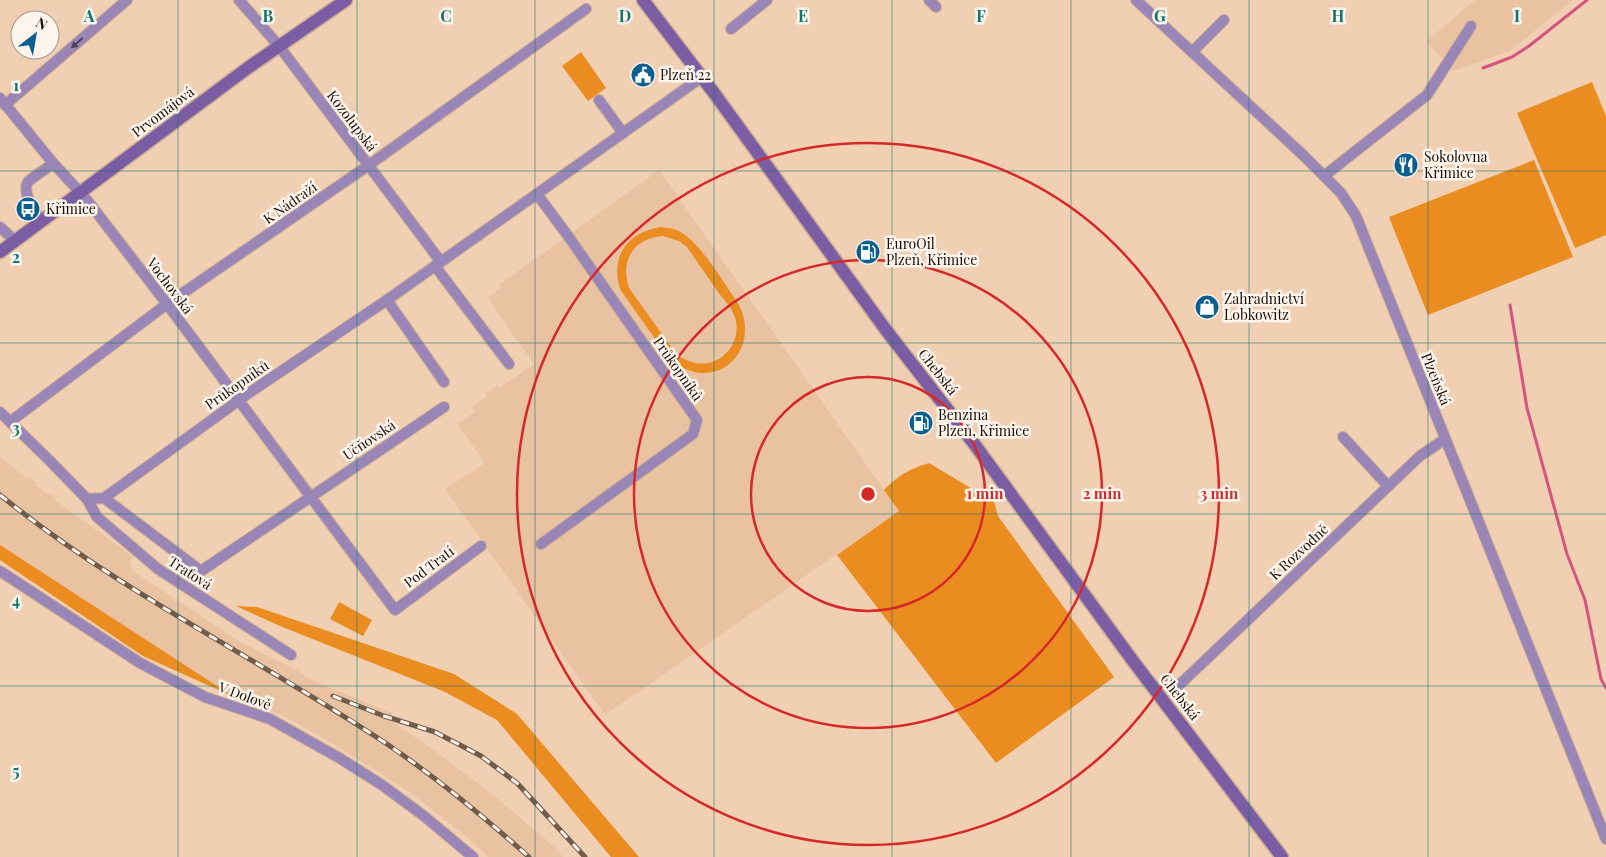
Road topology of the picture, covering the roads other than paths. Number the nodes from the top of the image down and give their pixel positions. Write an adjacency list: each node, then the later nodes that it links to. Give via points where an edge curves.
1 (127, 0): 15 (street, one-way to 15)
2 (239, 0): 11 (street, Kozolupská)
3 (346, 0): 11 (main road, Prvomájová)
4 (643, 0): 13 (main road, Chebská)
5 (766, 0): 10 (street)
6 (1136, 0): 12 (street, Plzeňská)
7 (586, 9): 18 (street, K Nádraží)
8 (1224, 20): 12 (street)
9 (1471, 26): 19 (street, via 1427,95)
10 (730, 29)
11 (279, 46): 18 (street, Kozolupská); 20 (main road, Prvomájová)
12 (1192, 52): 19 (street, Plzeňská)
13 (702, 78): 16 (street, Průkopníků); 49 (main road, Chebská, via 886,330 976,445 1133,661)
14 (599, 100): 16 (street)
15 (3, 101): 17 (street, Vochovská)
16 (624, 133): 21 (street, Průkopníků)
17 (53, 163): 20 (street, Vochovská); 22 (street, via 28,182 26,190 31,206)
18 (369, 165): 26 (street, Kozolupská); 28 (street, K Nádraží)
19 (1324, 176): 36 (street, Plzeňská, via 1341,193 1356,216)
20 (80, 192): 22 (main road, Prvomájová); 28 (street, Vochovská)
21 (537, 194): 26 (street, Průkopníků); 41 (street, Průkopníků, via 697,420 693,434)
22 (42, 221): 24 (main road, Prvomájová)
23 (0, 227): 24 (street)
24 (15, 242): 25 (main road, Prvomájová)
25 (0, 252)
26 (438, 264): 27 (street, Průkopníků); 29 (street, Kozolupská)
27 (387, 300): 30 (street); 31 (street, Průkopníků)
28 (167, 304): 31 (street, Vochovská); 34 (street, K Nádraží)
29 (508, 364)
30 (444, 382)
31 (238, 400): 38 (street, Vochovská); 39 (street, Průkopníků)
32 (444, 407): 38 (street, Učňovská)
33 (0, 412): 34 (street, Traťová)
34 (11, 421): 40 (street, Traťová)
35 (1343, 436): 37 (street)
36 (1445, 438): 37 (street, K Rozvodně); 47 (street, Plzeňská)
37 (1388, 486): 46 (street, K Rozvodně)
38 (310, 496): 42 (street, Pod Tratí, via 395,610); 44 (street, Učňovská)
39 (104, 498): 40 (street); 44 (street, Traťová)
40 (87, 499): 45 (street, Traťová, via 97,517 158,569)
41 (541, 544)
42 (481, 546)
43 (0, 571): 48 (street, V Dolově, via 148,668 205,696 270,719 341,759 424,816)
44 (201, 571)
45 (291, 655)
46 (1175, 689)
47 (1606, 839)
48 (473, 857)
49 (1282, 857)

